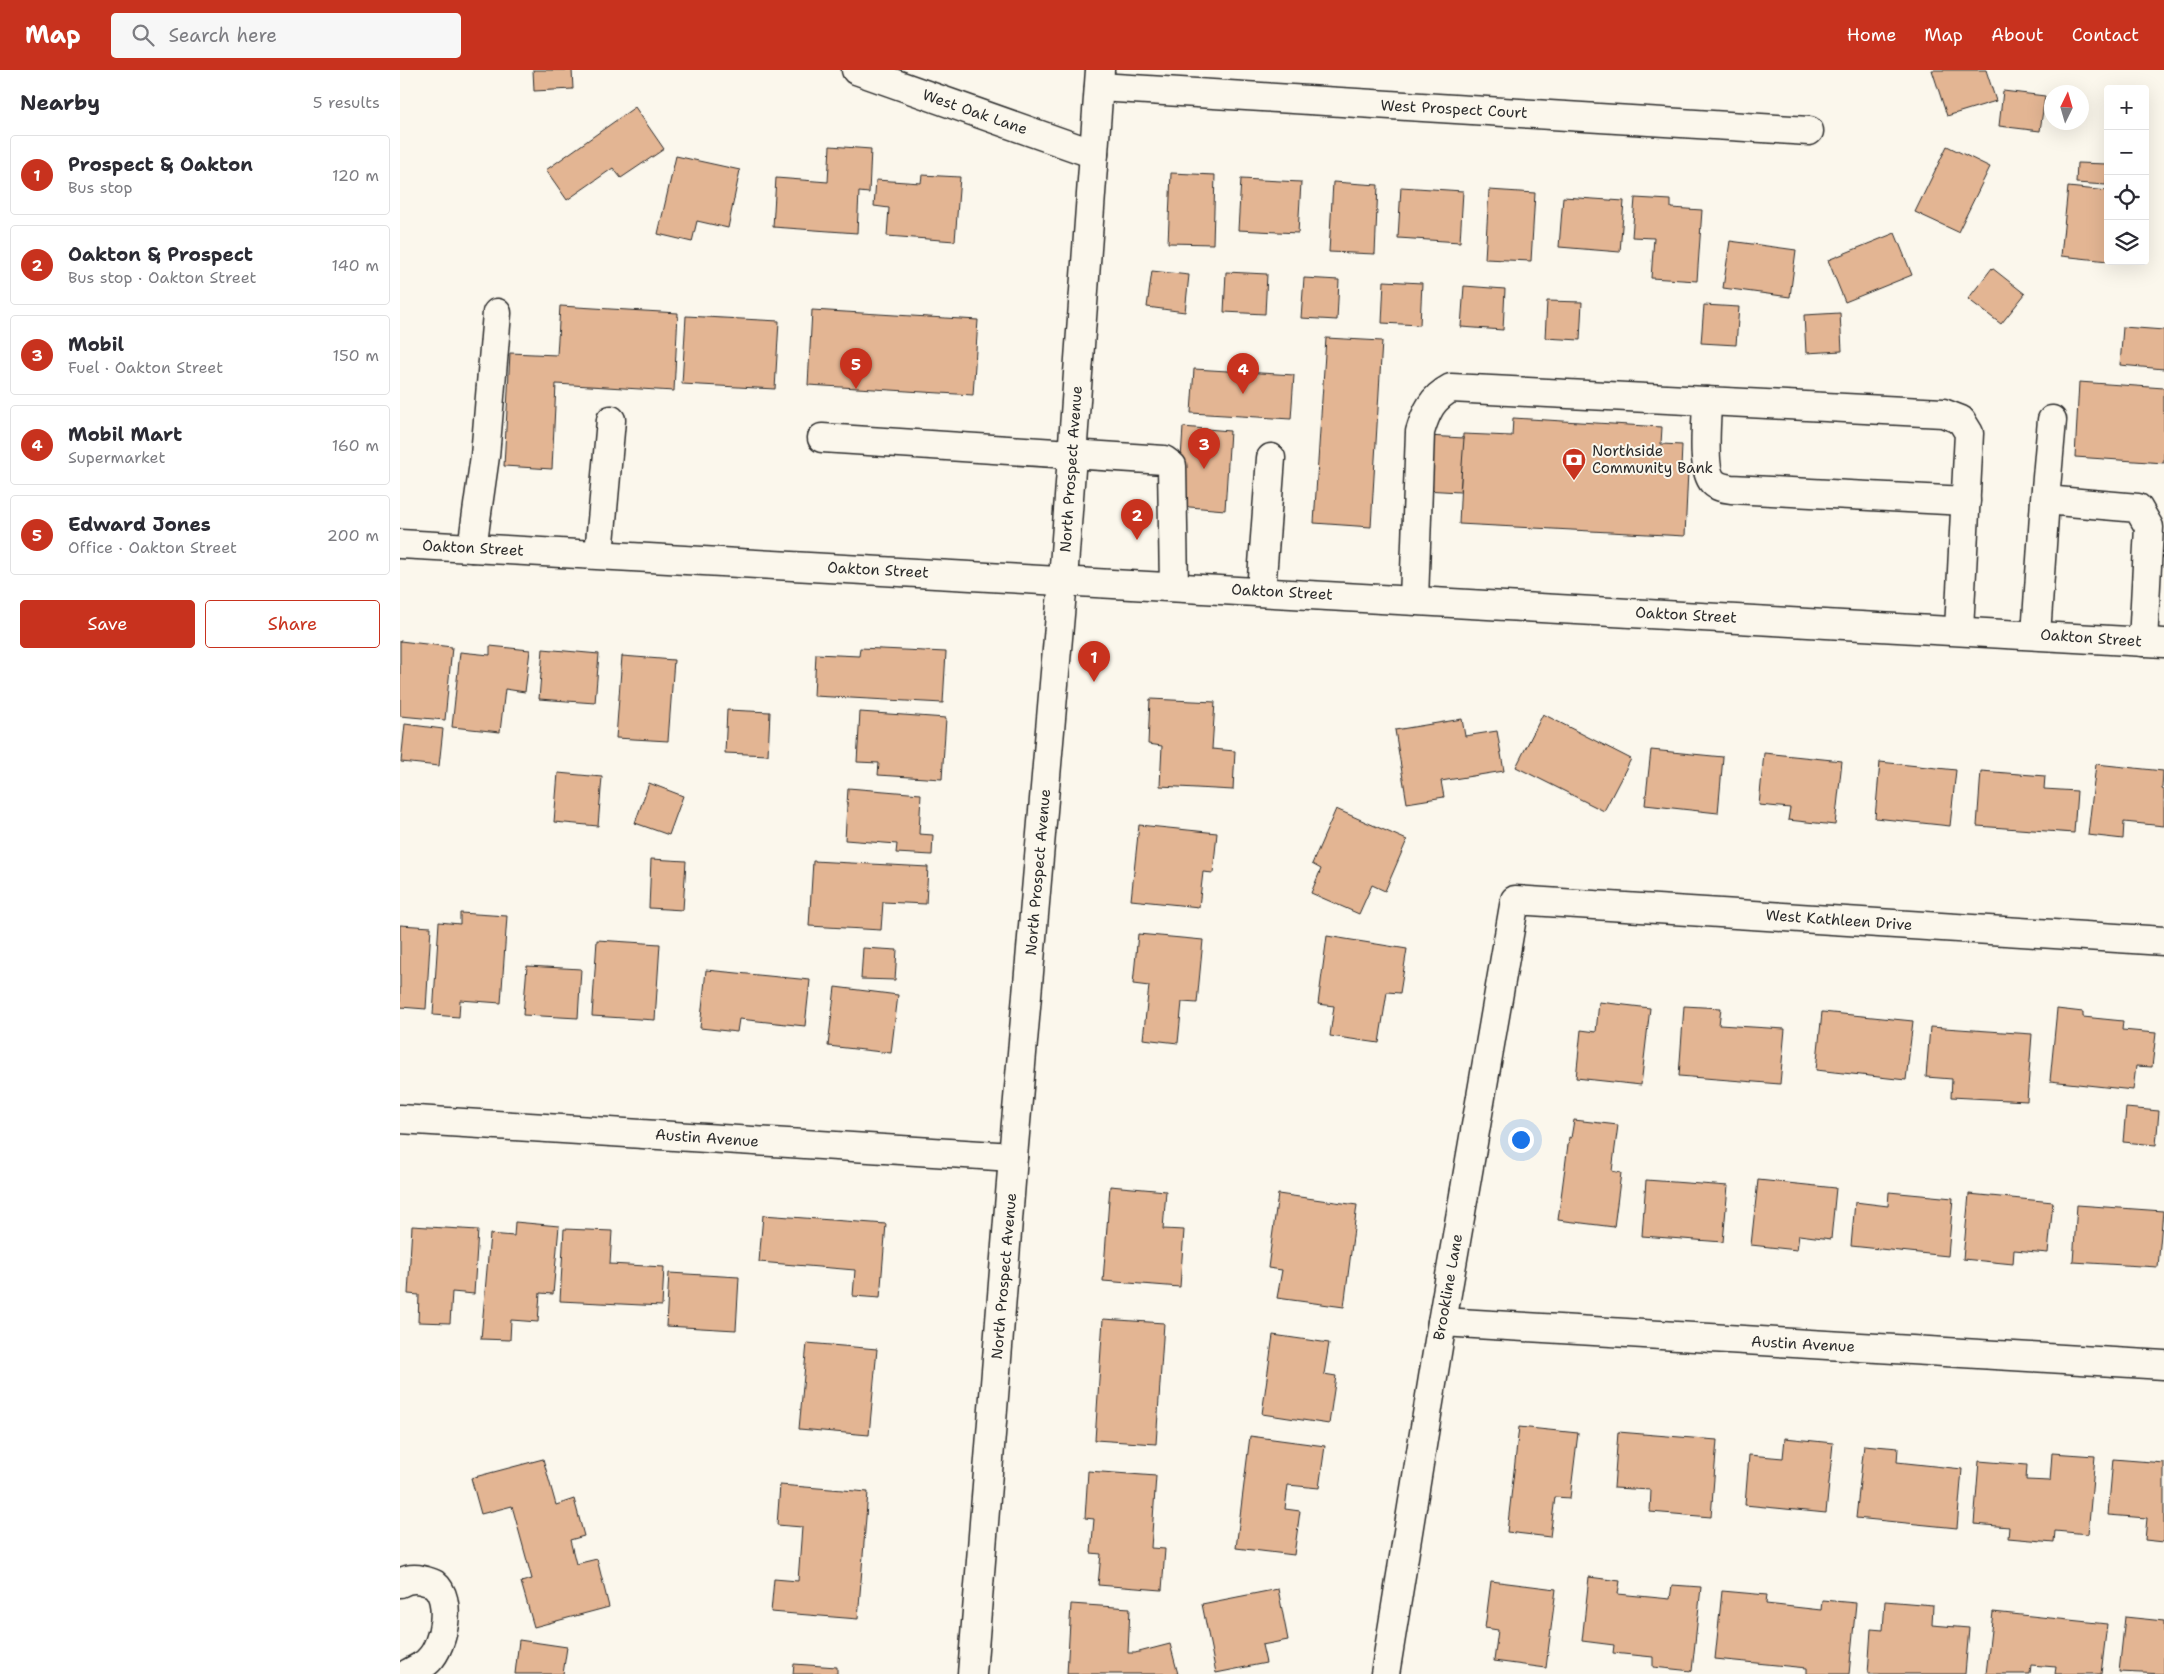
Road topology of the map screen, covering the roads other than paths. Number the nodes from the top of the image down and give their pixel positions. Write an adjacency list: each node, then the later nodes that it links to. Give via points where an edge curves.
1 (856, 70): 4 (street, West Oak Lane)
2 (1099, 79): 3 (street, West Prospect Court); 4 (street, North Prospect Avenue)
3 (1809, 131)
4 (1094, 154): 10 (street, North Prospect Avenue)
5 (497, 313): 15 (street)
6 (1707, 400): 13 (street, via 1708,469 1719,487); 13 (street, via 1943,413 1960,420 1969,432); 20 (street, via 1451,388 1439,394 1426,412 1420,432)
7 (611, 420): 16 (street)
8 (2052, 420): 12 (street)
9 (822, 438): 10 (street)
10 (1072, 453): 17 (street, North Prospect Avenue); 18 (street, via 1164,460 1172,466)
11 (1271, 458): 19 (street)
12 (2045, 500): 22 (street); 23 (street, via 2138,508 2149,527)
13 (1966, 502): 21 (street)
14 (400, 544): 15 (street, Oakton Street)
15 (472, 548): 16 (street, Oakton Street)
16 (599, 554): 17 (street, Oakton Street)
17 (1063, 580): 18 (street, Oakton Street); 27 (street, North Prospect Avenue)
18 (1174, 586): 19 (street, Oakton Street)
19 (1261, 591): 20 (street, Oakton Street)
20 (1414, 600): 21 (street, Oakton Street)
21 (1959, 630): 22 (street, Oakton Street)
22 (2036, 635): 23 (street, Oakton Street)
23 (2153, 642)
24 (1514, 900): 25 (street, West Kathleen Drive); 28 (street, Brookline Lane)
25 (2164, 941)
26 (400, 1119): 27 (street, Austin Avenue)
27 (1013, 1157): 32 (street, North Prospect Avenue)
28 (1442, 1322): 29 (street, Austin Avenue); 33 (street, Brookline Lane)
29 (2164, 1366)
30 (400, 1583): 31 (street, via 420,1580 434,1584 446,1612 438,1647 429,1661)
31 (406, 1671)
32 (972, 1674)
33 (1385, 1674)

